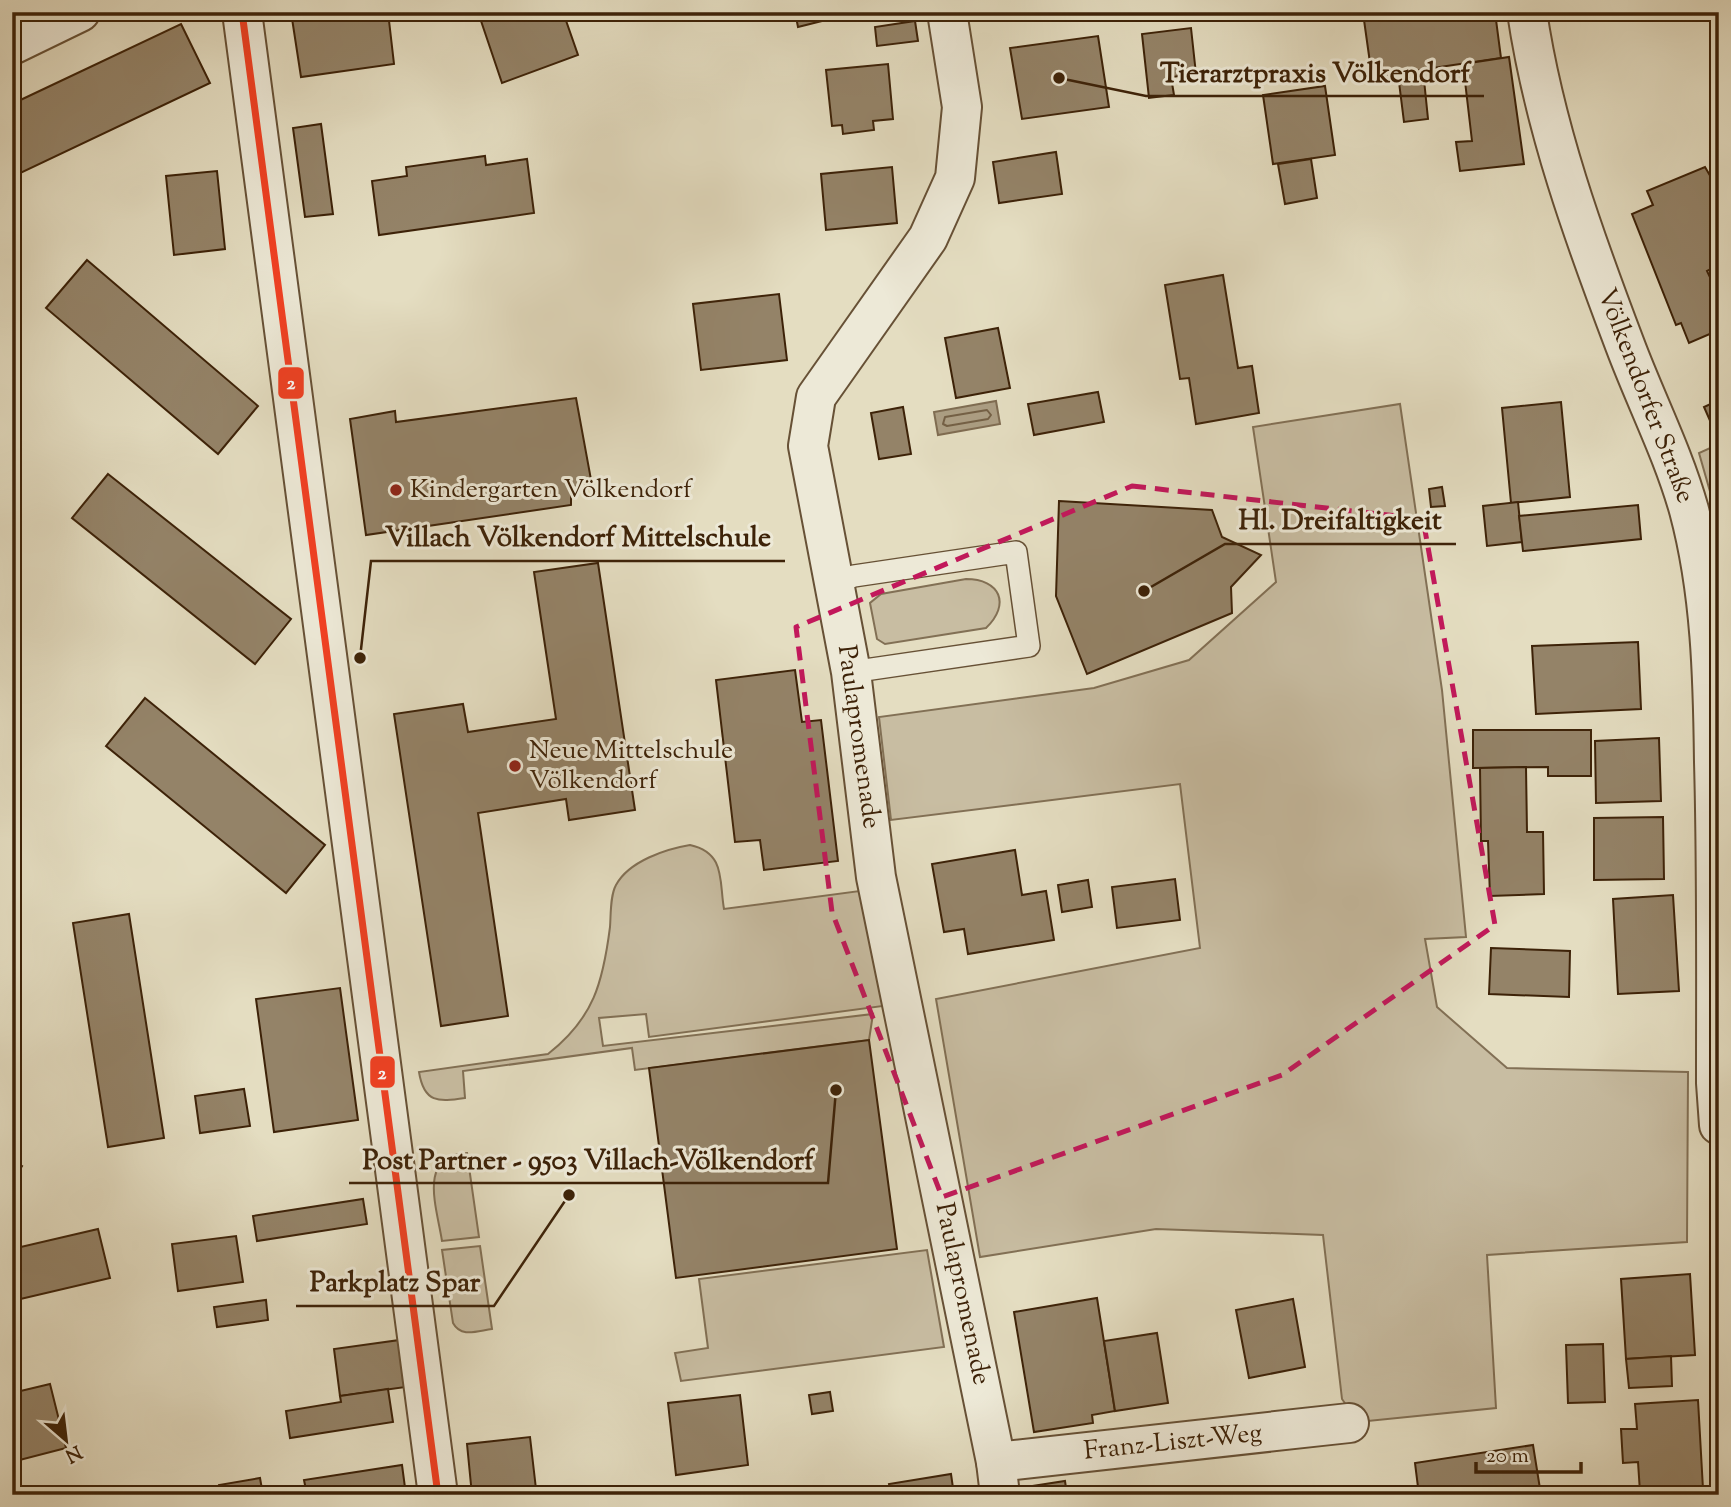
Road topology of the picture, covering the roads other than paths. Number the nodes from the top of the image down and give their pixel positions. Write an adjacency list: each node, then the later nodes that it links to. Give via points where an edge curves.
1 (80, 12): 5 (street)
2 (242, 12): 11 (street)
3 (947, 12): 6 (street, Paulapromenade, via 962,107 955,178 928,239 816,397 808,446)
4 (1527, 12): 8 (street, Völkendorfer Straße, via 1567,186 1626,348 1667,443 1689,511 1702,575 1712,667)
5 (12, 45)
6 (834, 583): 7 (street, Paulapromenade); 7 (lane, via 854,576 1016,552 1029,646)
7 (851, 672): 10 (street, Paulapromenade, via 876,877)
8 (1719, 1125)
9 (1349, 1423): 10 (street, Franz-Liszt-Weg)
10 (998, 1478)
11 (438, 1495)

